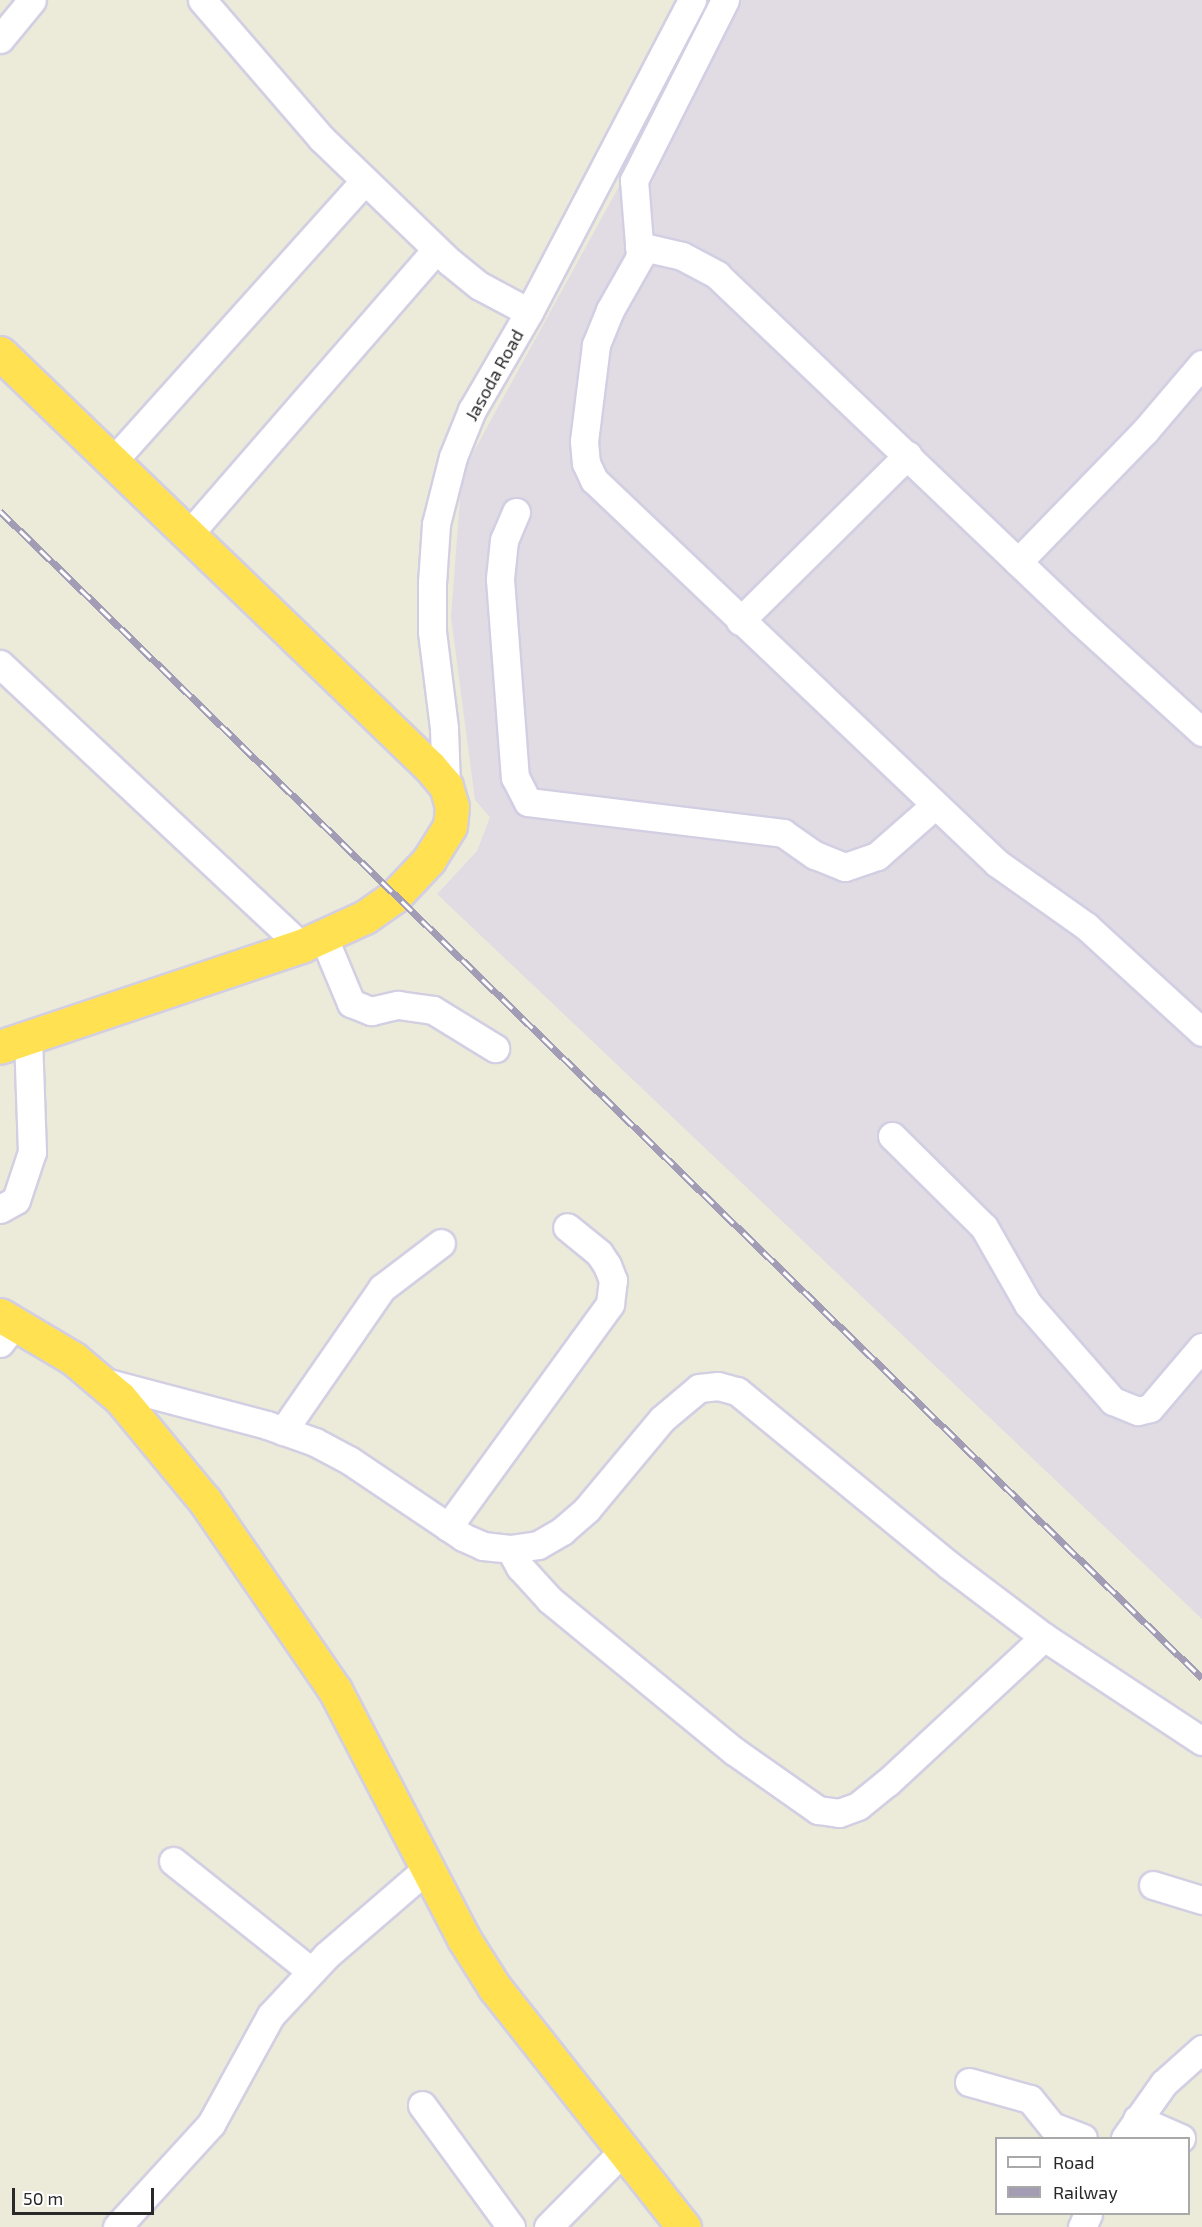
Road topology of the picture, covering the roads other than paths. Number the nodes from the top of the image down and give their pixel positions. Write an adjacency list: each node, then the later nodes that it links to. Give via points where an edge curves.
1 (32, 0): 5 (street)
2 (202, 0): 6 (street, via 321,138)
3 (692, 0): 9 (street, Jasoda Road)
4 (725, 0): 7 (street, via 633,180)
5 (0, 39)
6 (365, 180): 8 (street); 13 (street)
7 (639, 246): 12 (street, via 682,256 717,275); 17 (street, via 632,276 610,310 596,345 584,441 586,463 606,495)
8 (436, 250): 9 (street, via 480,286); 15 (street)
9 (529, 312): 20 (street, Jasoda Road, via 472,410 453,457 436,524 432,632 444,729)
10 (0, 353): 13 (highway)
11 (1202, 364): 16 (street, via 1145,431)
12 (908, 455): 16 (street); 17 (street)
13 (112, 461): 15 (highway)
14 (516, 512): 21 (street, via 504,540 500,579 515,777 528,802 783,833 815,855 845,867 877,856)
15 (189, 534): 20 (highway)
16 (1018, 562): 19 (street)
17 (740, 621): 21 (street)
18 (0, 664): 22 (street)
19 (1202, 732)
20 (446, 786): 22 (highway, via 452,807 450,826 429,860 395,896 365,917)
21 (935, 805): 23 (street, via 997,863 1086,926)
22 (312, 941): 24 (highway); 25 (street, via 351,1003 371,1011 398,1005 433,1010)
23 (1202, 1032)
24 (14, 1043): 27 (street, via 32,1152 16,1200)
25 (495, 1048)
26 (892, 1136): 31 (street, via 984,1227 1028,1304 1113,1401 1138,1412 1150,1408)
27 (0, 1209)
28 (567, 1227): 34 (street, via 600,1253 607,1265 613,1280 610,1304)
29 (441, 1243): 33 (street, via 382,1288)
30 (5, 1327): 32 (highway)
31 (1202, 1347)
32 (100, 1381): 33 (street); 39 (highway, via 160,1441 284,1613 335,1690)
33 (283, 1431): 34 (street, via 349,1460)
34 (448, 1527): 35 (street, via 483,1546)
35 (510, 1549): 36 (street, via 538,1545 562,1531 588,1509 675,1407 699,1388 718,1386 737,1391 760,1407 950,1566); 36 (street, via 520,1567 550,1600 734,1751 818,1810 839,1813 858,1806)
36 (1044, 1637): 37 (street)
37 (1202, 1741)
38 (173, 1861): 42 (street)
39 (429, 1867): 42 (street); 49 (highway, via 464,1939 495,1988)
40 (1153, 1885): 41 (street)
41 (1202, 1900)
42 (311, 1971): 50 (street, via 271,2015 212,2124)
43 (1202, 2049): 46 (street, via 1164,2083)
44 (969, 2082): 47 (street, via 1030,2099 1052,2126)
45 (422, 2105): 51 (street)
46 (1131, 2129): 48 (street)
47 (1078, 2137)
48 (1171, 2137)
49 (622, 2152): 52 (street); 53 (highway)
50 (117, 2227)
51 (512, 2227)
52 (548, 2227)
53 (684, 2227)

